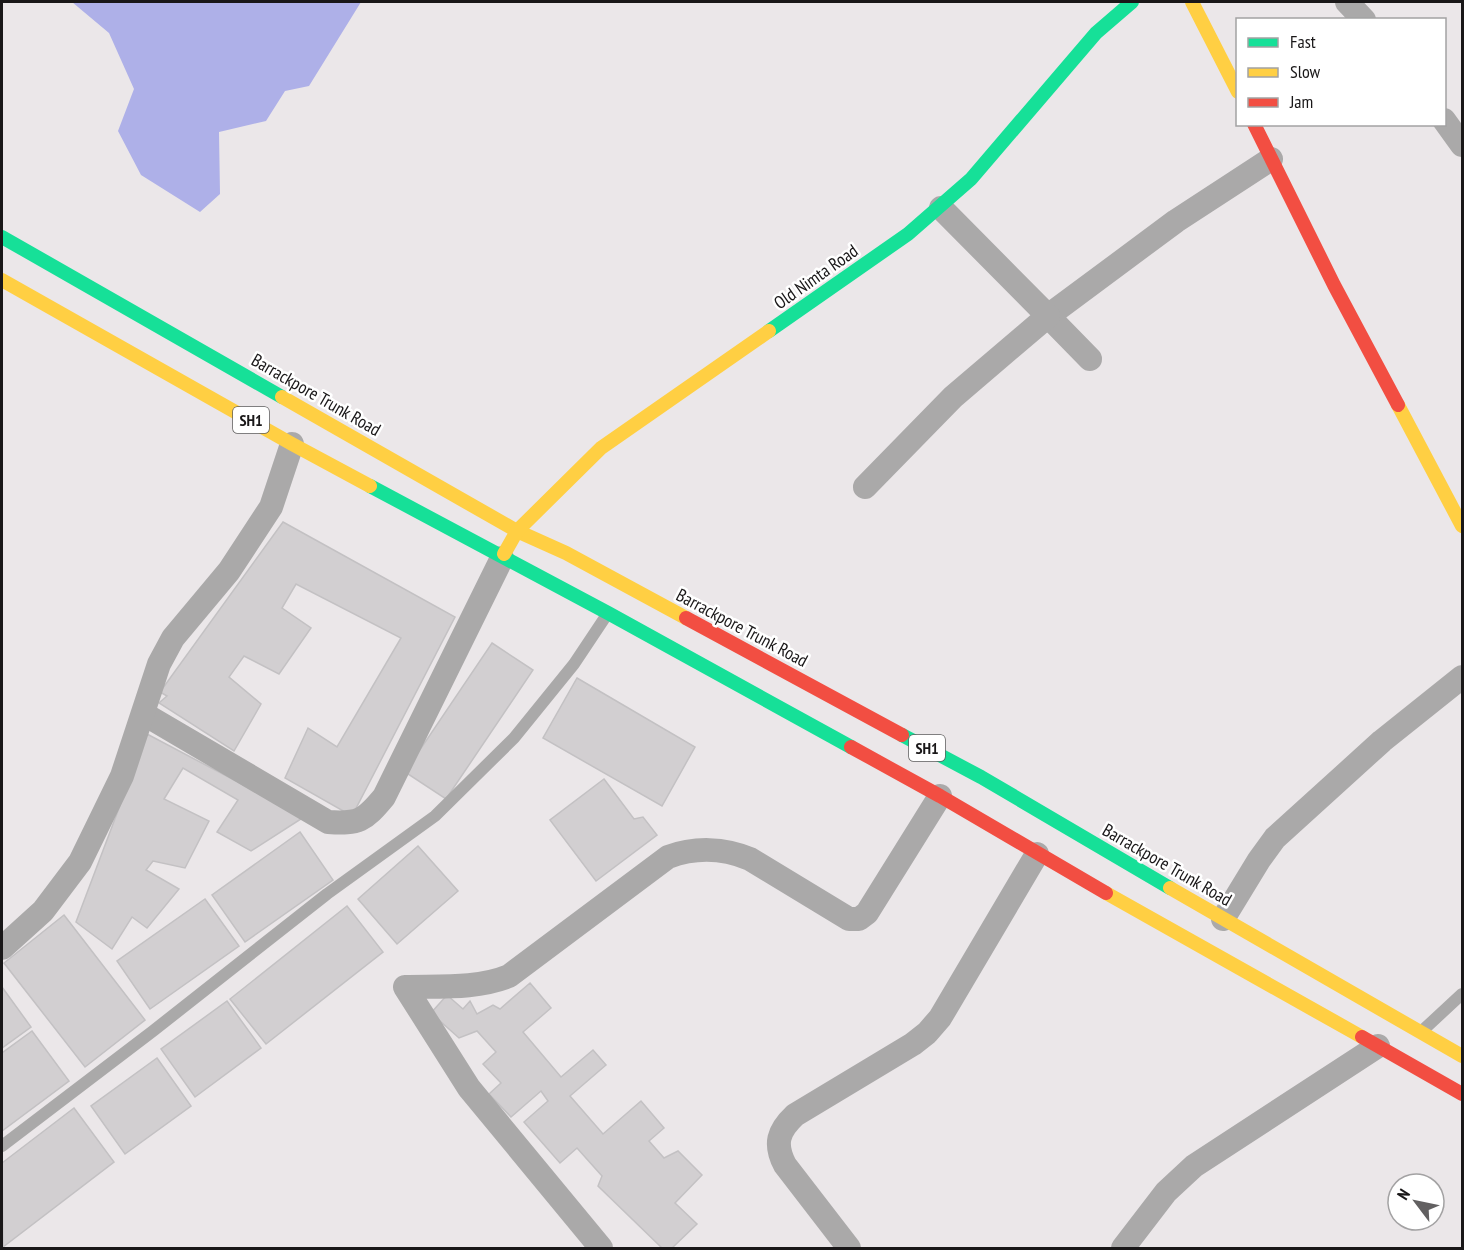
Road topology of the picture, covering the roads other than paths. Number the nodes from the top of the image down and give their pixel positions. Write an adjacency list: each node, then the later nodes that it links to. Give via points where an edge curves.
1 (1132, 2): 10 (main road, Old Nimta Road, via 1096,33 971,179)
2 (1192, 2): 5 (main road)
3 (1347, 2): 4 (street)
4 (1362, 18)
5 (1236, 88)
6 (1446, 123): 8 (street)
7 (1255, 126): 9 (main road)
8 (1462, 145)
9 (1271, 159): 13 (street, via 1176,221); 17 (main road, via 1334,285)
10 (940, 208): 13 (street); 19 (main road, Old Nimta Road, via 909,234 601,448)
11 (2, 237): 19 (main road, Barrackpore Trunk Road / SH1)
12 (2, 280): 15 (main road, SH1)
13 (1048, 316): 14 (street); 16 (street, via 952,397)
14 (1090, 359)
15 (292, 444): 20 (main road, SH1); 23 (street, via 271,507 229,571 173,638 159,664)
16 (865, 487)
17 (1456, 496): 18 (main road)
18 (1462, 526)
19 (517, 531): 20 (main road, Old Nimta Road); 26 (main road, Barrackpore Trunk Road / SH1, via 981,777)
20 (502, 558): 21 (main road, SH1); 23 (street, via 384,797 368,816 349,823 328,822)
21 (608, 613): 24 (main road, SH1); 33 (lane, via 574,664 514,738 435,816 327,894)
22 (1462, 677): 26 (street, via 1382,741 1275,838)
23 (144, 714): 27 (street, via 122,776 80,862 43,911)
24 (940, 796): 25 (main road, SH1); 34 (street, via 867,913 859,919 849,919 736,853 692,850 668,857 509,976 472,985 405,987 469,1088)
25 (1037, 854): 30 (main road, SH1); 35 (street, via 927,1033 784,1125 778,1143 785,1165)
26 (1223, 919): 29 (main road, Barrackpore Trunk Road / SH1)
27 (2, 948)
28 (1462, 994): 29 (lane)
29 (1421, 1032): 31 (main road, Barrackpore Trunk Road / SH1)
30 (1378, 1046): 32 (main road, SH1); 36 (street, via 1194,1166 1166,1192)
31 (1462, 1056)
32 (1462, 1094)
33 (2, 1146)
34 (601, 1248)
35 (849, 1248)
36 (1123, 1248)

